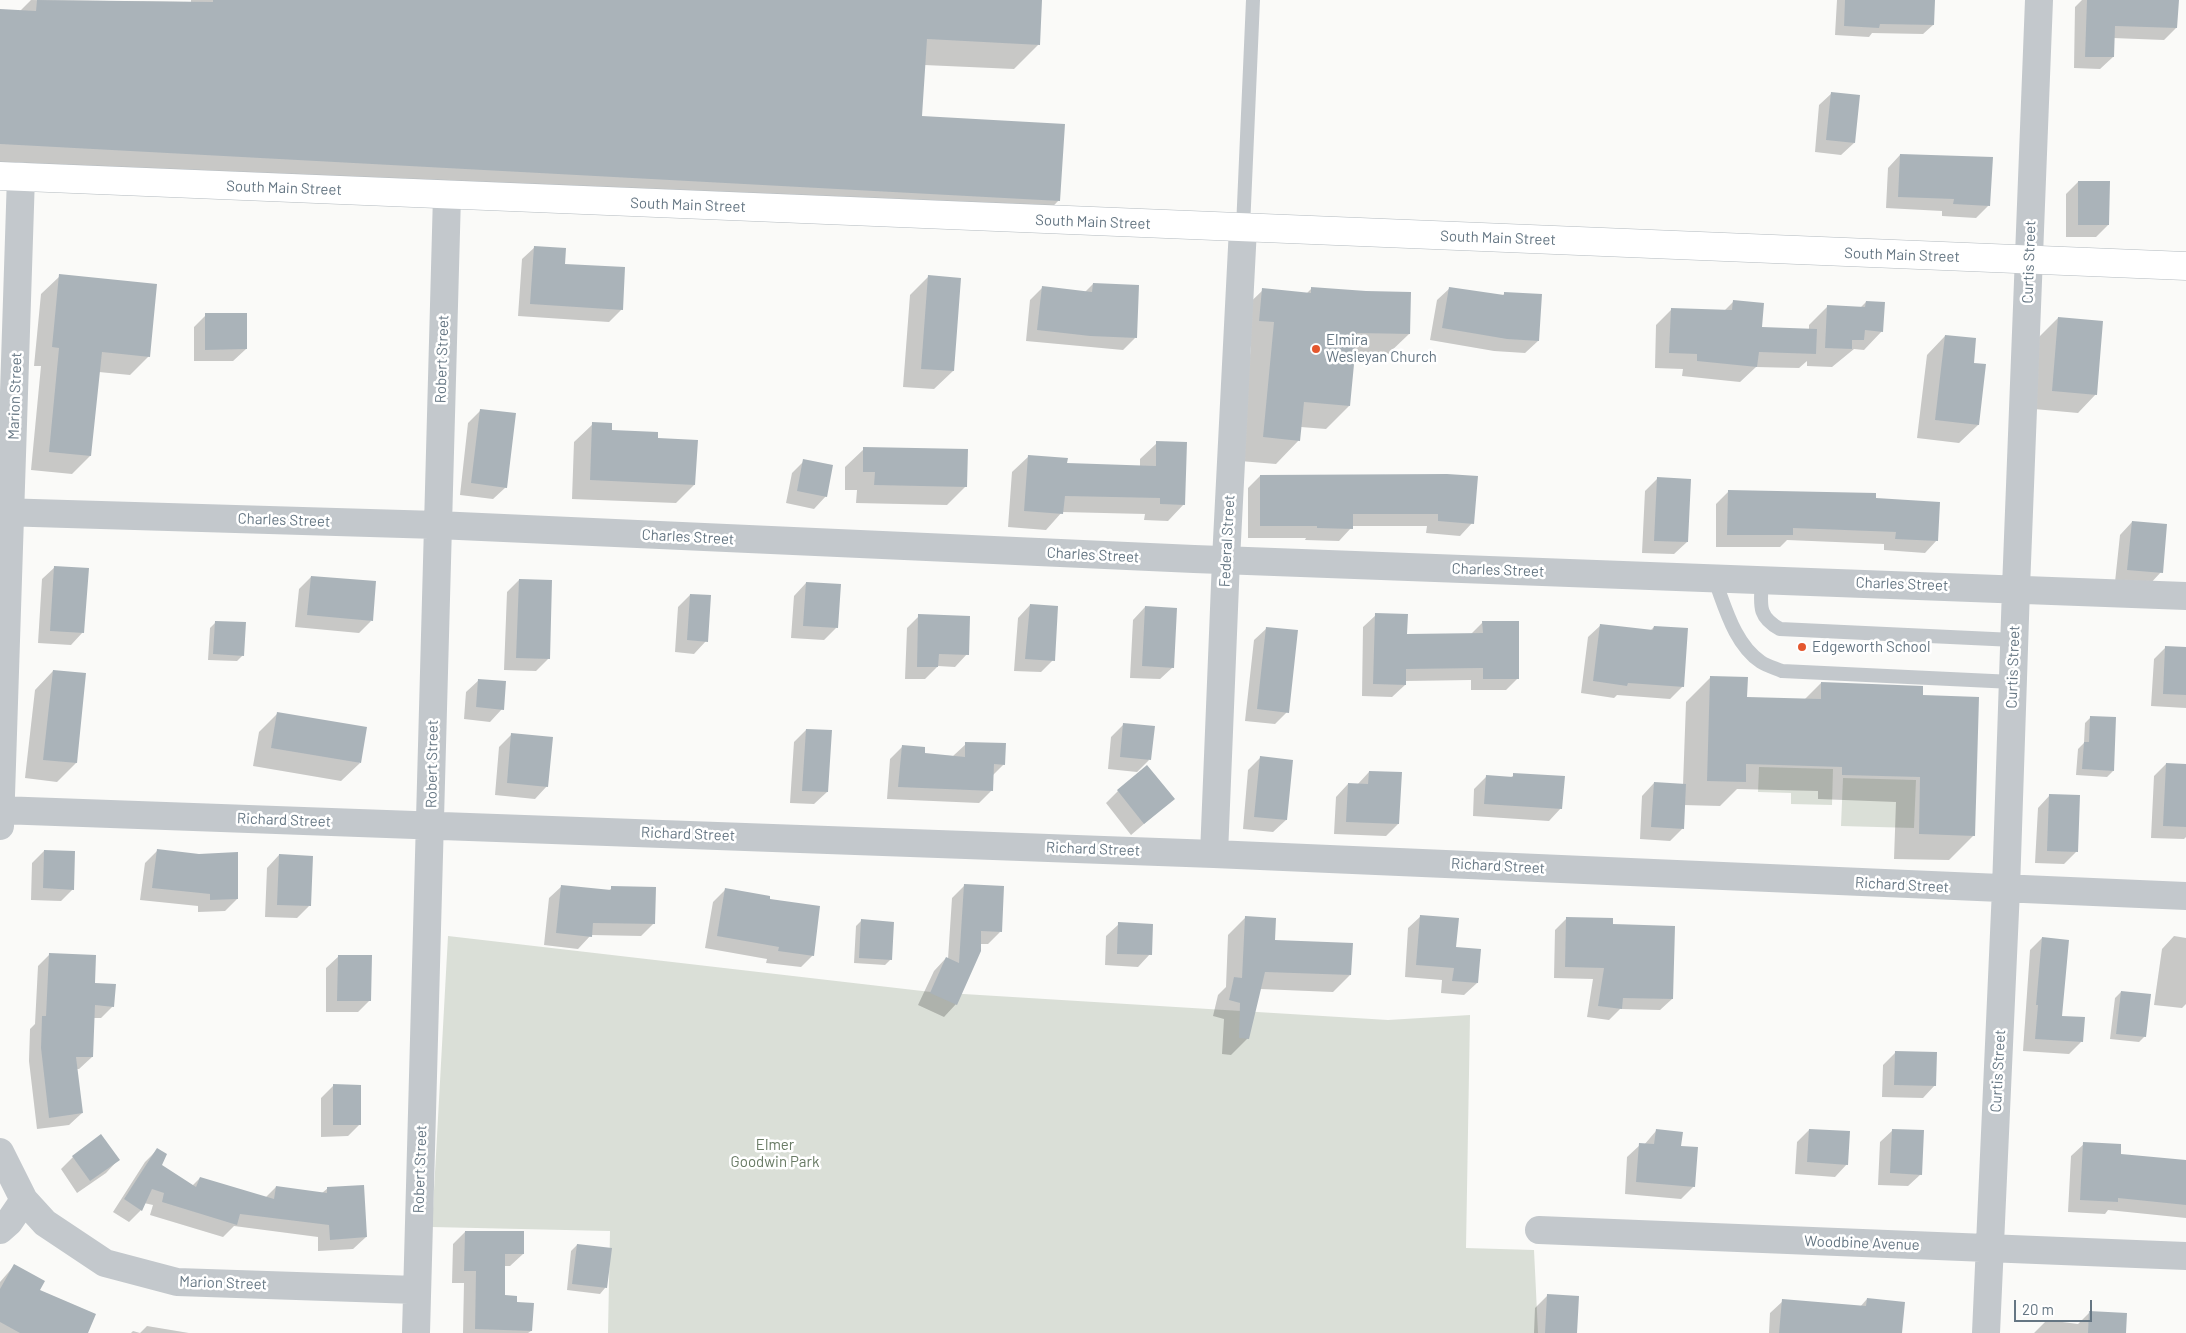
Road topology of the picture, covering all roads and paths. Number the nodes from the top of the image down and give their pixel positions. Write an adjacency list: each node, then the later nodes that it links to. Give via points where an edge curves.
1 (1252, 0): 5 (lane)
2 (2040, 0): 6 (street, Curtis Street)
3 (10, 176): 4 (street, South Main Street); 8 (street, Marion Street)
4 (447, 195): 5 (street, South Main Street); 9 (street, Robert Street)
5 (1243, 228): 6 (street, South Main Street); 10 (street, Federal Street)
6 (2029, 260): 7 (street, South Main Street); 13 (street, Curtis Street)
7 (2186, 266)
8 (6, 512): 9 (street, Charles Street); 17 (street, Marion Street)
9 (437, 525): 10 (street, Charles Street); 18 (street, Robert Street)
10 (1226, 560): 11 (street, Charles Street); 19 (street, Federal Street)
11 (1714, 578): 12 (street, Charles Street); 16 (lane, via 1734,628 1747,650 1761,662 1782,671)
12 (1762, 579): 13 (street, Charles Street); 15 (lane, via 1761,611 1767,622 1780,628)
13 (2016, 588): 14 (street, Charles Street); 15 (street, Curtis Street)
14 (2186, 596)
15 (2014, 640): 16 (street, Curtis Street)
16 (2013, 682): 20 (street, Curtis Street)
17 (0, 815): 18 (street, Richard Street)
18 (431, 825): 19 (street, Richard Street); 28 (street, Robert Street)
19 (1214, 854): 20 (street, Richard Street)
20 (2006, 889): 21 (street, Richard Street); 26 (street, Curtis Street)
21 (2186, 896)
22 (0, 1152): 23 (street, Marion Street)
23 (24, 1200): 24 (street); 28 (street, Marion Street, via 45,1223 105,1263 177,1282)
24 (0, 1230)
25 (1539, 1230): 26 (street, Woodbine Avenue)
26 (1990, 1249): 27 (street, Woodbine Avenue); 30 (street, Curtis Street)
27 (2186, 1256)
28 (416, 1290): 29 (street, Robert Street)
29 (416, 1333)
30 (1986, 1333)

